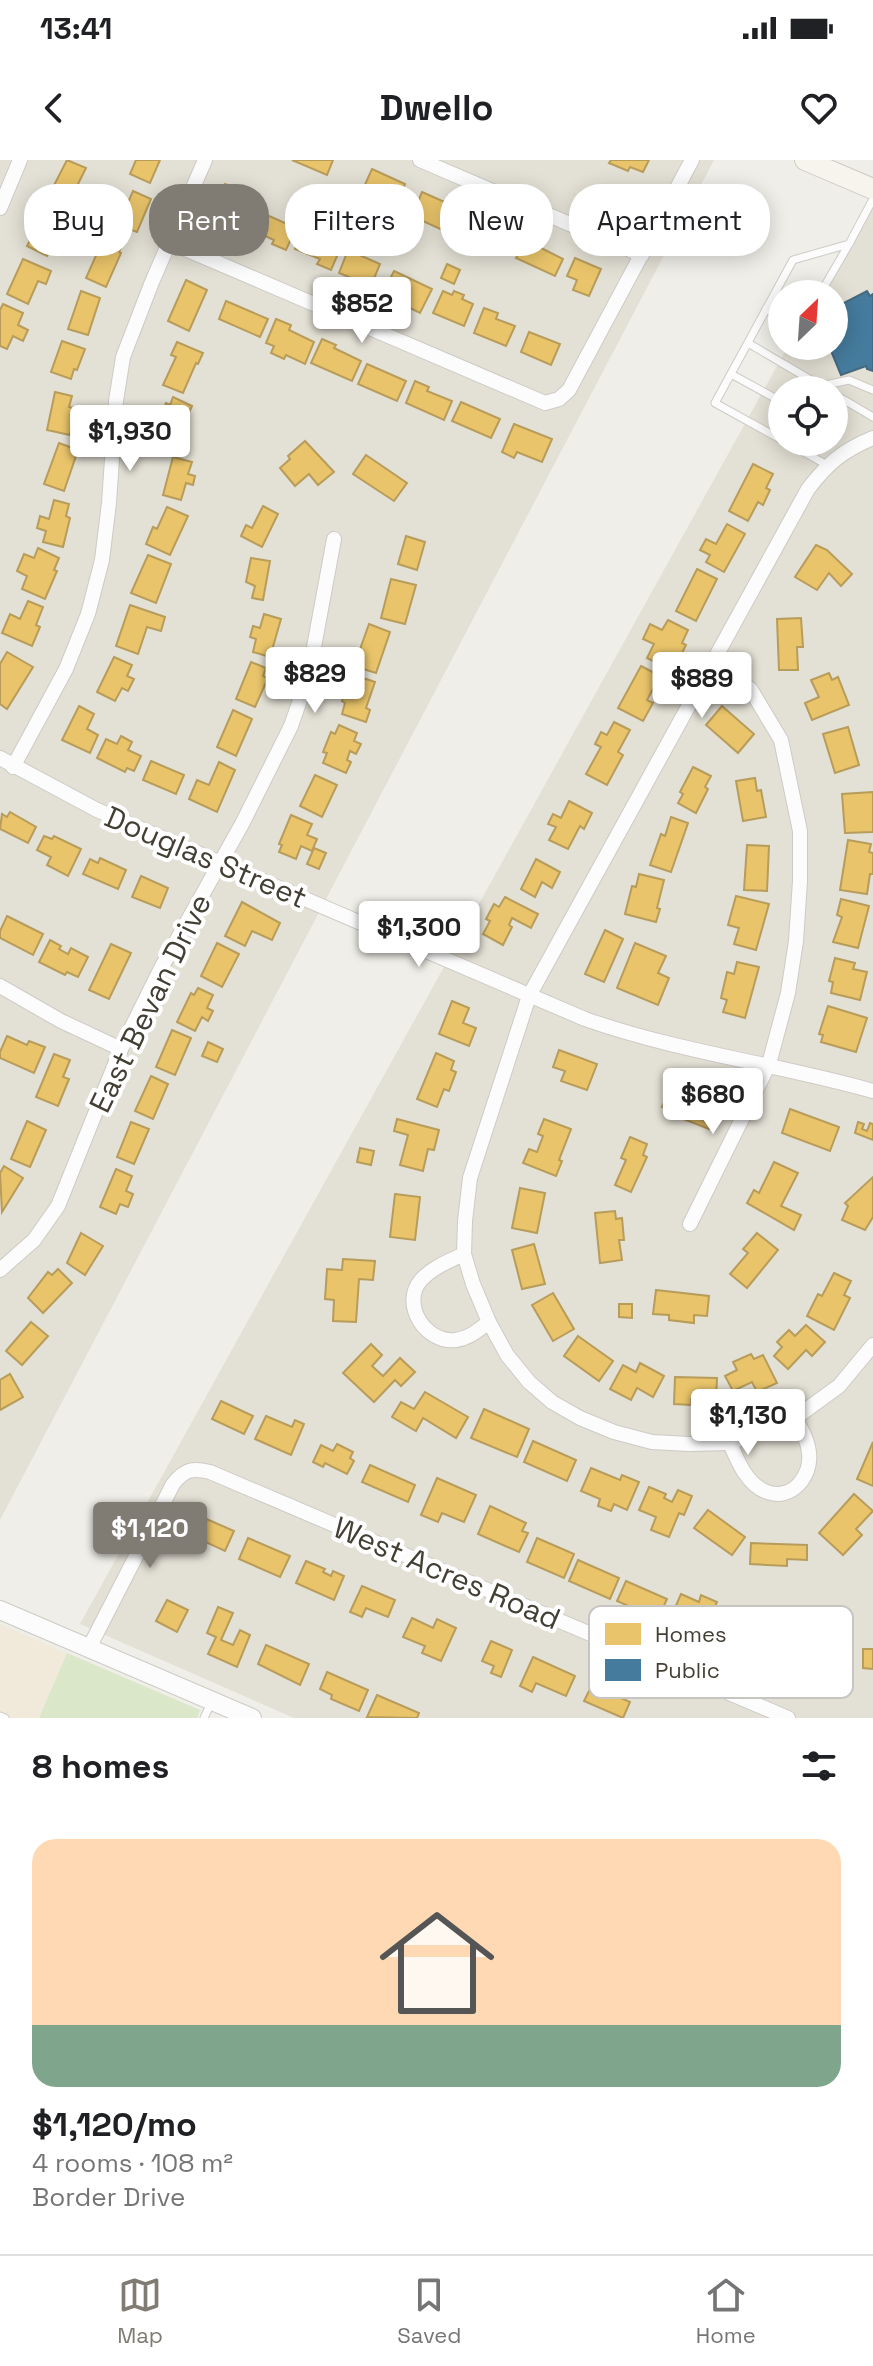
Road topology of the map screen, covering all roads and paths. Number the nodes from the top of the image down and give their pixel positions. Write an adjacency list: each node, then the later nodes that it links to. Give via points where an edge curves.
1 (20, 160): 10 (street)
2 (205, 160): 6 (street)
3 (420, 160): 11 (street)
4 (692, 160): 7 (street)
5 (805, 160): 8 (main road)
6 (194, 184)
7 (679, 184)
8 (873, 189)
9 (873, 199): 12 (lane)
10 (0, 208)
11 (569, 224)
12 (849, 244): 16 (lane); 17 (lane, via 793,260)
13 (163, 256): 33 (street, via 123,357 102,560 88,614 66,669)
14 (202, 256): 15 (street, via 545,403 569,390)
15 (641, 256)
16 (828, 280)
17 (766, 309): 18 (lane)
18 (748, 343): 19 (lane); 20 (lane)
19 (731, 374): 23 (lane); 26 (lane, via 715,403)
20 (804, 376)
21 (848, 380): 22 (lane)
22 (873, 390)
23 (768, 394)
24 (848, 402): 25 (lane)
25 (873, 417)
26 (768, 432)
27 (873, 438): 29 (street)
28 (811, 456): 29 (lane)
29 (827, 465): 31 (street, via 808,489)
30 (334, 539): 34 (street, East Bevan Drive, via 309,674 291,726)
31 (712, 662): 36 (street); 38 (street, via 751,690 781,740 800,831 796,941)
32 (0, 758): 33 (street, Douglas Street)
33 (13, 767): 34 (street, Douglas Street)
34 (221, 863): 36 (street, Douglas Street); 37 (street, East Bevan Drive)
35 (0, 986): 37 (street)
36 (529, 996): 38 (street, Douglas Street, via 628,1034); 41 (street, via 470,1178)
37 (121, 1049): 42 (street, East Bevan Drive, via 58,1206 34,1240)
38 (769, 1064): 39 (street, Douglas Street); 40 (street)
39 (873, 1091)
40 (690, 1224)
41 (464, 1254): 43 (street); 43 (street, via 425,1276 412,1306 419,1322 434,1335 453,1341)
42 (0, 1270)
43 (489, 1322): 46 (street, via 529,1382 580,1418 652,1442)
44 (873, 1345): 45 (street, via 839,1386)
45 (795, 1418): 46 (street); 46 (street, via 810,1456 799,1486 783,1493 767,1492 752,1482)
46 (730, 1443)
47 (0, 1610): 49 (street)
48 (589, 1633): 49 (street, West Acres Road, via 194,1468 173,1484)
49 (89, 1648): 51 (street)
50 (741, 1698): 53 (street, West Acres Road)
51 (208, 1710): 52 (street)
52 (252, 1718)
53 (788, 1718)

